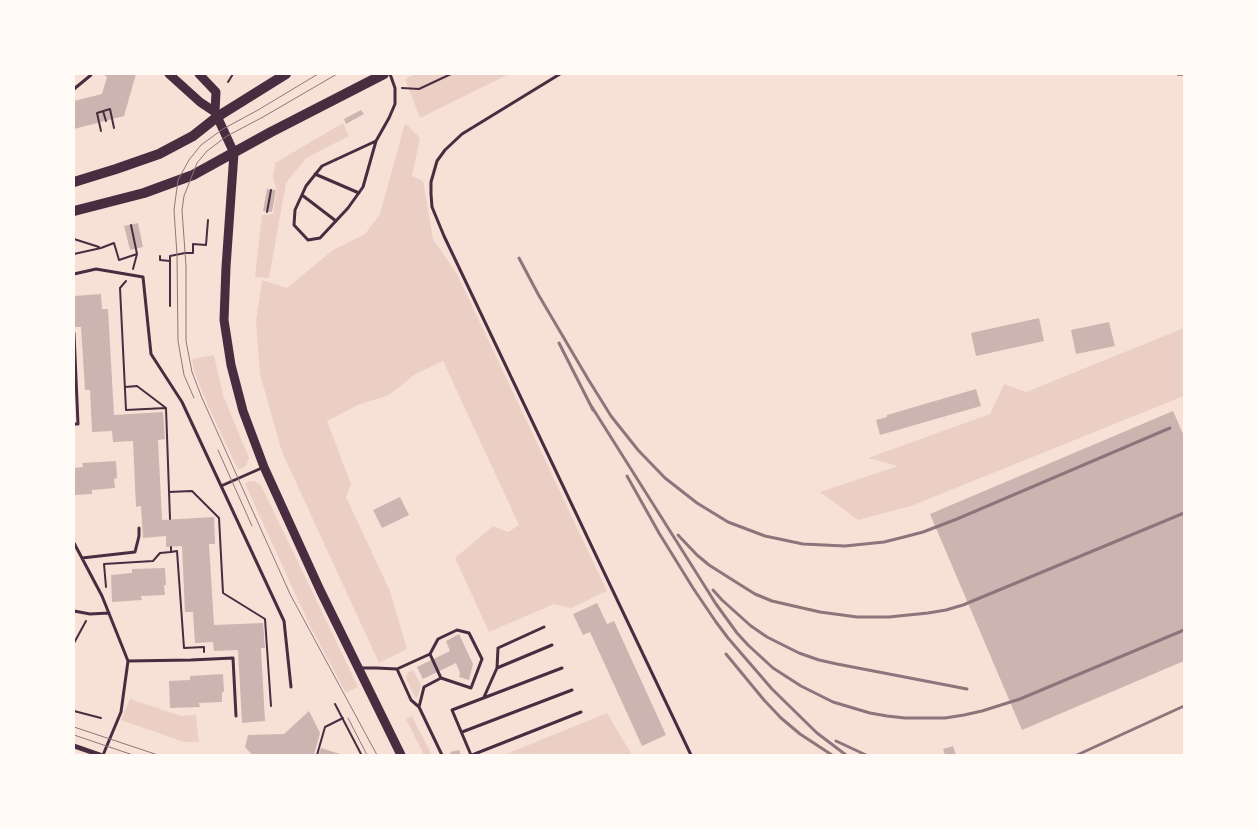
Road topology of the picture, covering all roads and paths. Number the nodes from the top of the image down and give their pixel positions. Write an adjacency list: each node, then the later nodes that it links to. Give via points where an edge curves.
1 (90, 74): 14 (lane)
2 (168, 74): 16 (main road)
3 (200, 74): 16 (main road, via 216,92)
4 (233, 74): 12 (path)
5 (286, 74): 16 (main road)
6 (384, 74): 21 (main road)
7 (390, 74): 13 (lane)
8 (451, 74): 13 (path, via 419,89)
9 (560, 74): 88 (lane, via 462,134 445,150 431,182 432,208)
10 (1178, 74): 11 (lane)
11 (1184, 74)
12 (228, 82)
13 (395, 88): 20 (lane, via 389,118)
14 (74, 89)
15 (103, 111): 17 (path); 18 (path, via 110,109); 19 (path, via 97,113)
16 (216, 114): 21 (main road); 23 (main road, via 193,136 159,154)
17 (106, 121)
18 (114, 128)
19 (101, 131)
20 (376, 141): 22 (lane, via 322,166); 25 (lane)
21 (234, 152): 27 (main road, via 193,175 144,193); 45 (main road, via 224,320 231,366 243,411)
22 (316, 174): 25 (lane); 26 (lane)
23 (74, 182)
24 (271, 190): 28 (path)
25 (359, 193): 30 (lane)
26 (302, 195): 30 (lane); 30 (lane, via 294,225 308,240 320,238)
27 (74, 211)
28 (267, 212)
29 (208, 220): 37 (path, via 206,245 193,244 193,253 170,256)
30 (336, 221)
31 (131, 225): 35 (path)
32 (74, 239): 33 (path)
33 (101, 248): 34 (path); 35 (path, via 114,242 119,260)
34 (74, 254)
35 (137, 254): 39 (path)
36 (160, 256): 37 (path, via 160,260)
37 (170, 260): 40 (path)
38 (74, 274): 39 (lane, via 96,269)
39 (131, 276): 42 (path, via 120,288); 46 (lane, via 143,277 151,354 182,402)
40 (170, 306)
41 (74, 333): 44 (lane, via 78,424)
42 (125, 387): 43 (path, via 137,386); 43 (path, via 126,410)
43 (166, 408): 47 (path)
44 (74, 424)
45 (264, 467): 46 (lane); 66 (main road)
46 (221, 486): 69 (lane, via 284,621)
47 (169, 492): 48 (path); 73 (path, via 192,491 219,518 223,593 265,619)
48 (170, 519)
49 (139, 528): 53 (lane, via 136,552)
50 (74, 543): 53 (lane)
51 (171, 547): 52 (path)
52 (171, 552): 54 (path, via 160,553 153,561 104,564 106,590); 61 (path, via 177,551 184,648)
53 (82, 558): 54 (lane)
54 (102, 596): 56 (lane)
55 (74, 611): 57 (lane)
56 (109, 613): 57 (lane); 63 (lane)
57 (90, 614): 59 (path)
58 (544, 627): 64 (lane, via 498,648)
59 (74, 643)
60 (552, 645): 64 (lane)
61 (204, 647)
62 (430, 654): 67 (lane); 68 (lane); 68 (lane, via 438,639 457,630 468,633 482,659 471,688)
63 (128, 661): 77 (lane, via 233,658); 83 (lane, via 121,712)
64 (497, 668): 71 (lane)
65 (562, 668): 71 (lane)
66 (359, 669): 67 (lane); 85 (main road)
67 (397, 669): 74 (lane, via 412,700)
68 (441, 678): 74 (lane, via 424,687)
69 (291, 687)
70 (572, 690): 80 (lane)
71 (484, 697): 80 (lane, via 452,710)
72 (336, 704): 79 (path)
73 (271, 706)
74 (419, 706): 86 (lane)
75 (74, 711): 78 (path)
76 (580, 712): 87 (lane)
77 (236, 716)
78 (101, 718)
79 (343, 718): 82 (path); 84 (path, via 325,728)
80 (462, 732): 87 (lane)
81 (74, 746): 83 (street)
82 (361, 754)
83 (101, 755)
84 (317, 755)
85 (401, 755)
86 (442, 755)
87 (472, 755)
88 (691, 755)

